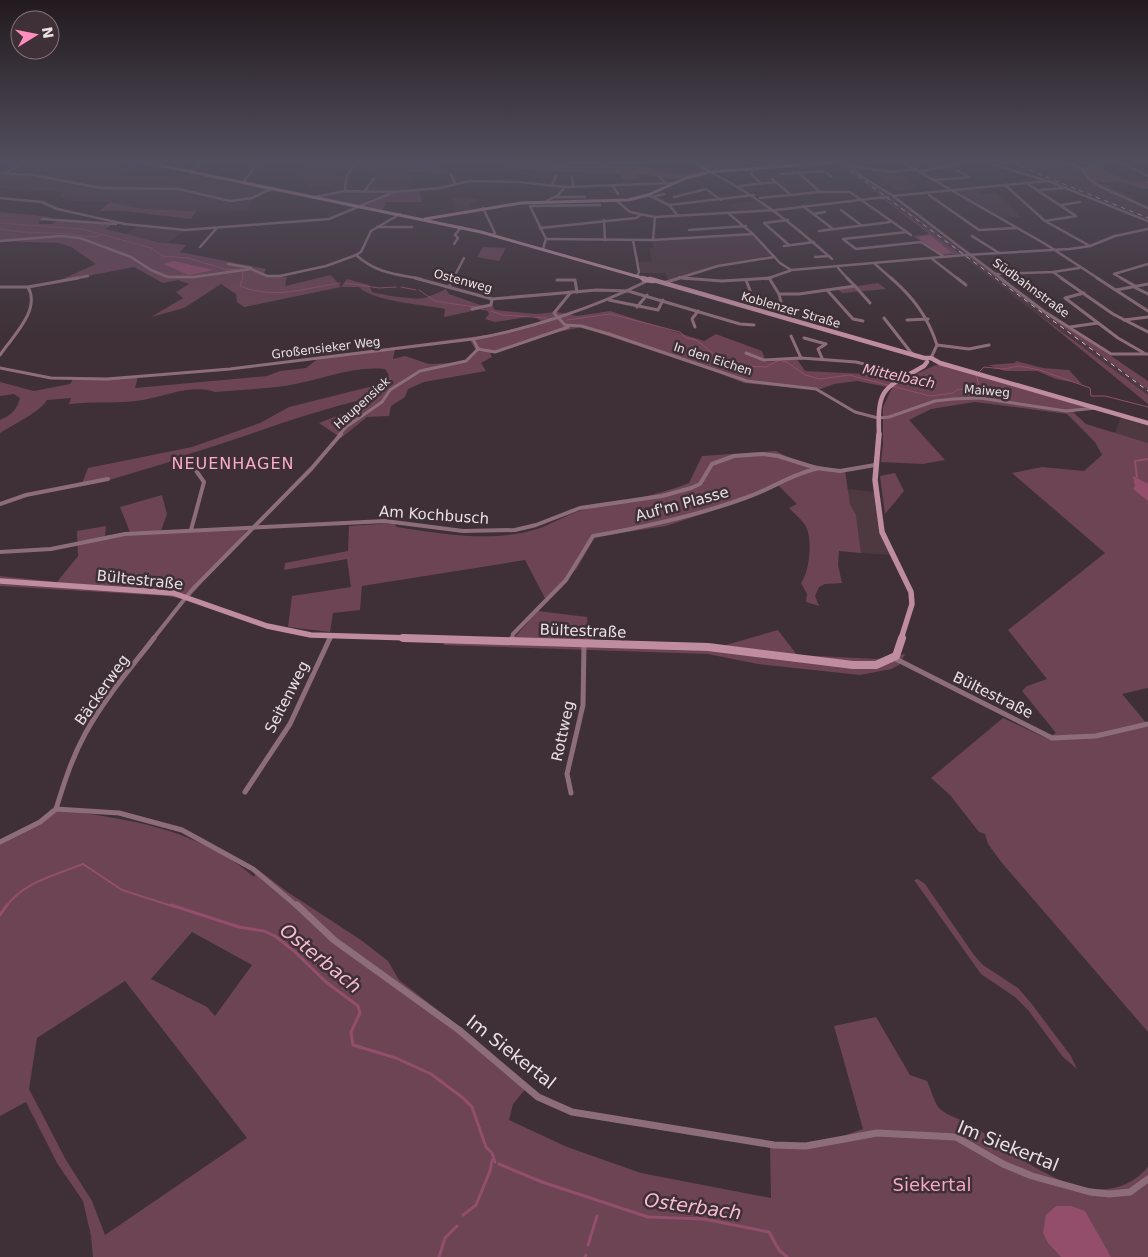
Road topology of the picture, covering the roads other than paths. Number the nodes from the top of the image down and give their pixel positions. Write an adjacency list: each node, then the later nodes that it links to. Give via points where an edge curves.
1 (42, 219): 26 (street)
2 (101, 219): 26 (street)
3 (330, 219): 33 (street)
4 (392, 219): 29 (street)
5 (422, 219): 20 (street); 29 (street, via 413,228)
6 (436, 219): 24 (street)
7 (488, 219): 40 (street)
8 (536, 219): 31 (street)
9 (625, 219): 21 (street)
10 (655, 219): 48 (street)
11 (737, 219): 28 (street)
12 (819, 219): 34 (street)
13 (853, 219): 27 (street)
14 (886, 219): 25 (street)
15 (923, 219): 60 (street, Südbahnstraße)
16 (963, 219): 32 (street, via 979,230)
17 (1003, 219): 32 (street)
18 (1042, 219): 23 (street)
19 (1060, 219): 23 (street)
20 (429, 220): 24 (street)
21 (604, 220): 31 (street); 46 (street)
22 (788, 220): 50 (street); 52 (street, via 764,223)
23 (1045, 221): 54 (street)
24 (439, 222): 30 (street)
25 (890, 222): 27 (street); 38 (street)
26 (125, 224): 33 (street, via 185,230)
27 (861, 225): 34 (street)
28 (746, 226): 36 (street); 39 (street)
29 (377, 227): 59 (street)
30 (462, 227): 40 (street); 51 (street, via 455,235 458,238)
31 (540, 228): 43 (street)
32 (1019, 228): 57 (street)
33 (216, 229): 55 (street)
34 (833, 229): 37 (street)
35 (1148, 229): 54 (street, via 1115,236)
36 (689, 230)
37 (819, 231)
38 (907, 232): 41 (street); 45 (street)
39 (754, 234): 48 (street); 63 (street)
40 (493, 235): 56 (street)
41 (911, 235)
42 (972, 236): 58 (street)
43 (546, 239): 46 (street); 56 (street)
44 (839, 239): 45 (street)
45 (844, 239): 62 (street, via 856,249 921,242)
46 (606, 240): 47 (street)
47 (633, 240): 48 (street); 78 (street)
48 (653, 240)
49 (0, 241): 73 (street, via 61,236 80,238 131,257 168,277)
50 (814, 242): 52 (street); 61 (street)
51 (454, 244)
52 (789, 245): 53 (street)
53 (784, 246)
54 (1090, 246): 57 (street)
55 (200, 247)
56 (543, 249): 78 (street)
57 (1053, 250): 58 (street); 72 (street)
58 (1000, 254): 60 (street)
59 (356, 255): 73 (street, via 288,276 267,276); 87 (street, Ostenweg, via 380,271)
60 (970, 255): 62 (street); 76 (street, Südbahnstraße)
61 (829, 256): 64 (street); 67 (street)
62 (943, 256): 66 (street)
63 (774, 257): 74 (street); 79 (street, via 718,266)
64 (815, 257)
65 (464, 258): 87 (street)
66 (931, 258): 69 (street); 86 (street)
67 (832, 259)
68 (228, 264): 73 (street)
69 (875, 264): 71 (street); 113 (street, via 913,297)
70 (1148, 264): 89 (street, via 1114,274)
71 (838, 268): 74 (street); 88 (street)
72 (1079, 268): 75 (street); 93 (street)
73 (251, 269)
74 (791, 270): 80 (street)
75 (1053, 272): 76 (street); 98 (street)
76 (996, 274): 122 (street, Südbahnstraße)
77 (88, 276): 91 (street)
78 (637, 276): 82 (street)
79 (679, 277): 83 (street); 84 (street)
80 (768, 278): 83 (street); 99 (street)
81 (558, 280): 96 (street, via 575,280)
82 (645, 280): 84 (street, Koblenzer Straße); 94 (street, Großensieker Weg)
83 (746, 280): 97 (street)
84 (663, 283): 135 (street, Koblenzer Straße)
85 (1148, 284): 89 (street)
86 (966, 285)
87 (450, 286): 102 (street, Ostenweg)
88 (855, 286): 92 (street); 106 (street)
89 (1134, 286): 93 (street); 100 (street)
90 (0, 287): 91 (street)
91 (28, 287): 134 (street, via 33,296 30,312)
92 (828, 290): 99 (street); 117 (street, via 853,319)
93 (1116, 290): 109 (street)
94 (628, 291): 96 (street, Ostenweg); 101 (street); 103 (street, Großensieker Weg)
95 (572, 292): 96 (street, Ostenweg); 102 (street, Ostenweg); 111 (street, via 554,313)
96 (577, 292)
97 (751, 293)
98 (1084, 293): 116 (street); 118 (street, via 1065,298)
99 (779, 294): 105 (street)
100 (1148, 294)
101 (647, 295): 104 (street); 107 (street)
102 (492, 299): 108 (street, via 491,305)
103 (610, 300): 107 (street); 111 (street, Großensieker Weg)
104 (663, 300): 107 (street, via 658,310); 110 (street)
105 (781, 302)
106 (870, 303)
107 (638, 307)
108 (472, 309)
109 (1148, 310)
110 (698, 311): 119 (street); 121 (street, via 692,319)
111 (557, 317): 120 (street, In den Eichen); 128 (street, Großensieker Weg)
112 (884, 318): 135 (street)
113 (928, 318): 115 (street); 129 (street)
114 (1148, 318): 116 (street)
115 (907, 320)
116 (1122, 320): 124 (street)
117 (863, 321)
118 (1098, 323): 122 (street); 133 (street)
119 (754, 325)
120 (569, 326): 131 (street, In den Eichen, via 495,352); 142 (street, In den Eichen, via 582,326 609,334 747,382 816,389 855,412)
121 (695, 327)
122 (1070, 327): 133 (street, Südbahnstraße, via 1111,354)
123 (1148, 327): 124 (street)
124 (1139, 328): 125 (street)
125 (1148, 332)
126 (791, 336): 136 (street)
127 (804, 338): 137 (street, via 826,344 818,349)
128 (473, 339): 131 (street); 139 (street, Großensieker Weg, via 107,379 51,378)
129 (937, 344): 130 (street, via 969,349); 138 (street)
130 (989, 345)
131 (478, 349): 149 (street, Haupensiek, via 466,361 420,371 390,390 382,402 346,427 312,468)
132 (746, 353): 136 (street, via 764,360)
133 (1146, 353)
134 (0, 355)
135 (913, 355): 138 (street, Koblenzer Straße)
136 (801, 358): 137 (street)
137 (822, 358): 140 (street, via 856,362)
138 (929, 360): 140 (street); 141 (street, Koblenzer Straße)
139 (0, 368)
140 (904, 377): 142 (street, via 890,385 878,406)
141 (1097, 408): 142 (street, Maiweg, via 1066,411 980,398 953,399); 143 (street, Koblenzer Straße)
142 (878, 418): 145 (street, via 879,442)
143 (1148, 423)
144 (190, 462): 150 (street, via 204,482)
145 (875, 465): 146 (street, Am Kochbusch, via 840,471); 157 (street, via 882,532 912,598 910,614)
146 (816, 468): 149 (street, Am Kochbusch, via 778,456 734,456 712,464 700,484 691,488 662,496 580,508 515,530 463,530 384,522); 155 (street, Auf'm Plasse, via 747,498 666,523 593,536 566,580 513,634)
147 (108, 479): 148 (street)
148 (0, 504)
149 (252, 528): 150 (street, Am Kochbusch); 153 (street, Haupensiek)
150 (191, 530): 151 (street, Am Kochbusch, via 116,535 51,549)
151 (0, 552)
152 (0, 581): 153 (street, Bültestraße)
153 (187, 596): 154 (street, Bültestraße, via 267,626); 161 (street, Bäckerweg, via 111,693 85,734 68,771)
154 (331, 636): 155 (street, Bültestraße); 159 (street, Seitenweg, via 290,724)
155 (511, 641): 156 (street, Bültestraße)
156 (584, 643): 157 (street, Bültestraße, via 718,648 868,666); 160 (street, Rottweg, via 584,705 567,774)
157 (894, 658): 158 (street, Bültestraße, via 1052,738 1096,736)
158 (1148, 724)
159 (245, 792)
160 (571, 794)
161 (56, 809): 162 (street, via 40,822); 163 (street, Im Siekertal, via 119,813 182,830 230,854 289,898 334,940 460,1030 538,1097 572,1112 774,1145 806,1146 877,1134 956,1137 1003,1164 1032,1176 1090,1192 1130,1192)
162 (0, 842)
163 (1148, 1179)

